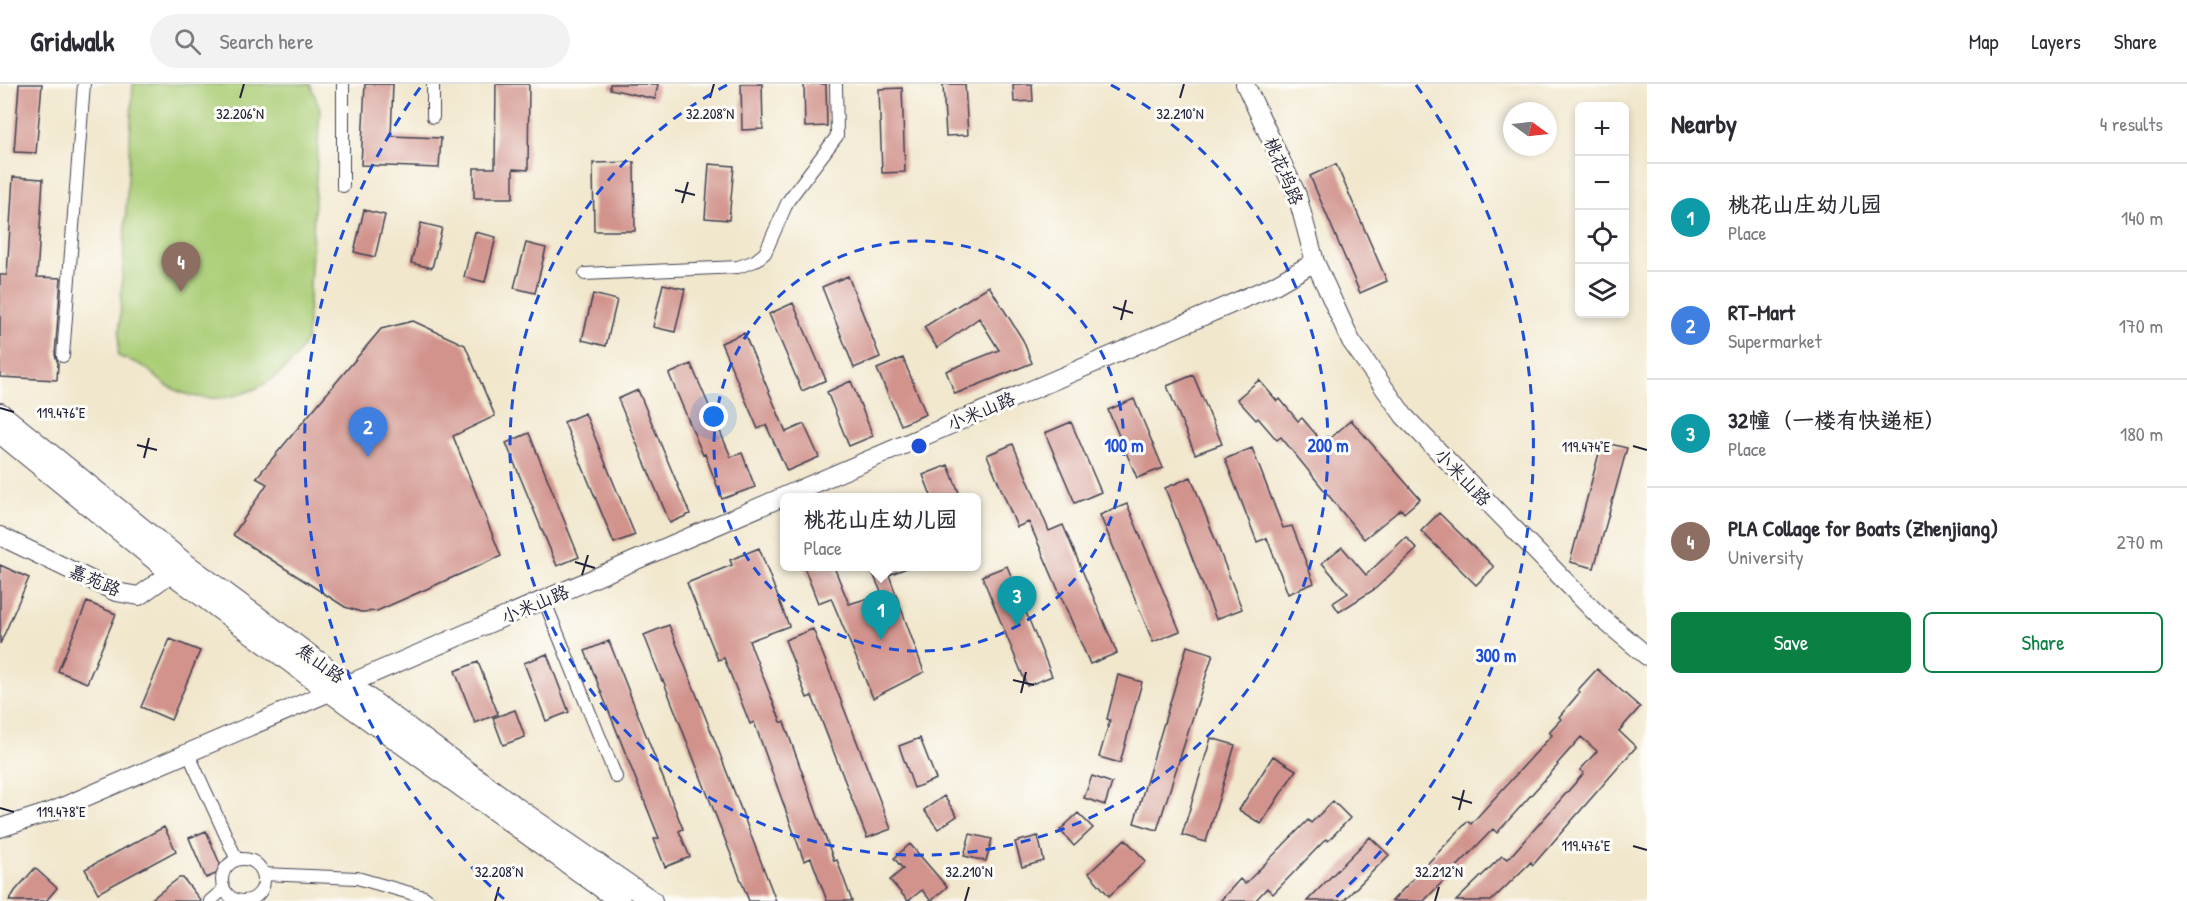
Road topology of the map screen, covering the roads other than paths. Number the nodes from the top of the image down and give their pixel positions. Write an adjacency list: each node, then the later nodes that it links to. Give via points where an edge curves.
1 (84, 84): 10 (street)
2 (343, 84): 7 (street)
3 (433, 84): 6 (street)
4 (836, 84): 9 (street, via 837,136 788,201 765,253 755,261 738,267)
5 (1245, 84): 8 (street, 桃花坞路, via 1297,195)
6 (433, 117)
7 (343, 186)
8 (1315, 262): 13 (street, 小米山路, via 1273,286); 18 (street, 小米山路, via 1351,341 1404,416 1598,615)
9 (585, 274)
10 (63, 356)
11 (0, 413): 16 (main road, 焦山路)
12 (0, 433): 16 (main road, 焦山路)
13 (792, 493)
14 (780, 498): 17 (street, 小米山路)
15 (0, 536): 16 (street, 嘉苑路, via 116,592 139,596)
16 (178, 568): 19 (main road, 焦山路); 20 (main road, 焦山路)
17 (544, 600): 19 (street, 小米山路); 22 (street)
18 (1647, 656)
19 (350, 684): 20 (street, 小米山路); 30 (main road, 焦山路, via 514,806)
20 (330, 692): 21 (street, 小米山路); 29 (main road, 焦山路)
21 (188, 753): 23 (street, 小米山路, via 53,811); 24 (street)
22 (616, 777)
23 (0, 828)
24 (237, 860): 25 (street, via 250,860); 26 (street, via 225,868)
25 (263, 874): 26 (street, via 262,887 253,898 240,900); 28 (street, via 357,878)
26 (224, 889): 27 (street)
27 (210, 901)
28 (429, 901)
29 (620, 901)
30 (652, 901)

